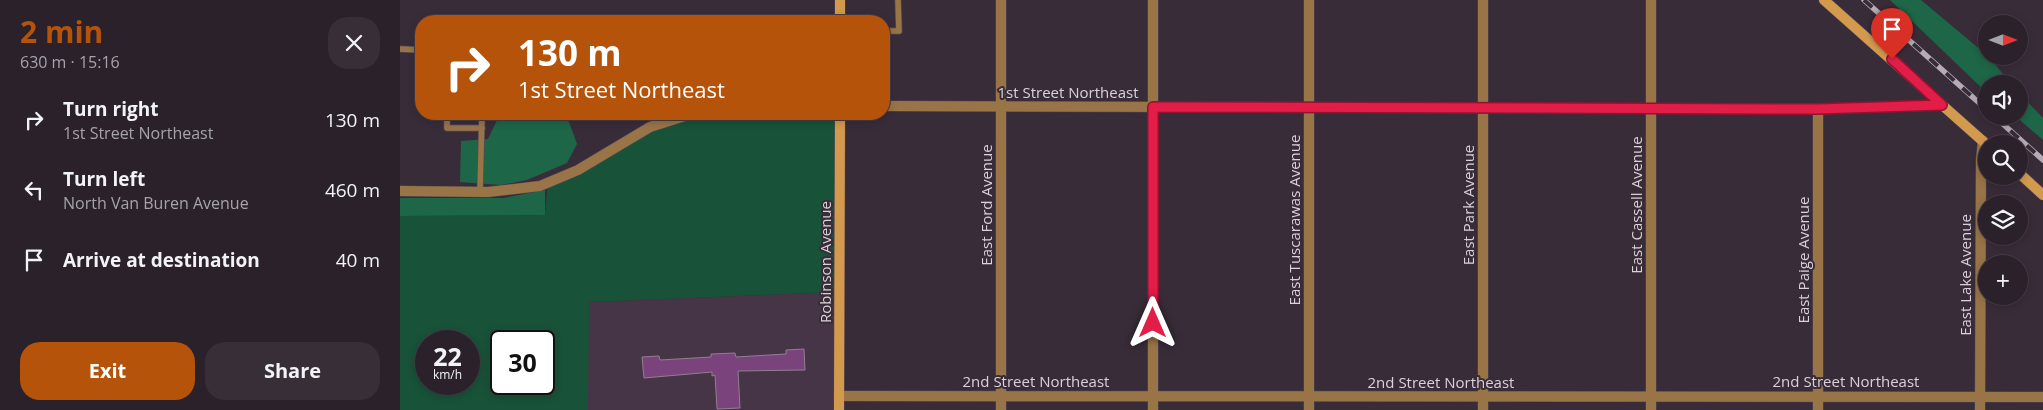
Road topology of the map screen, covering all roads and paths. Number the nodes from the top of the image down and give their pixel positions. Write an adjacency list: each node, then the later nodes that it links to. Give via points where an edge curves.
1 (840, 0): 9 (main road)
2 (898, 0): 10 (lane, via 899,31)
3 (1001, 0): 15 (street, East Ford Avenue)
4 (1153, 0): 17 (street)
5 (1309, 0): 16 (street, East Tuscarawas Avenue)
6 (1483, 0): 19 (street, East Park Avenue)
7 (1651, 0): 18 (street, East Cassell Avenue)
8 (1824, 0): 13 (main road)
9 (840, 15)
10 (890, 31)
11 (400, 49): 12 (lane)
12 (415, 50)
13 (1942, 105): 20 (street, 1st Street Northeast); 26 (main road)
14 (890, 106): 15 (street, 1st Street Northeast)
15 (1001, 106): 17 (street, 1st Street Northeast); 33 (street, East Ford Avenue)
16 (1309, 106): 17 (street, 1st Street Northeast); 19 (street, 1st Street Northeast); 35 (street, East Tuscarawas Avenue)
17 (1153, 107): 34 (street)
18 (1651, 107): 19 (street, 1st Street Northeast); 20 (street, 1st Street Northeast); 37 (street, East Cassell Avenue)
19 (1483, 108): 40 (street, East Park Avenue)
20 (1818, 109): 36 (street, East Paige Avenue)
21 (447, 120): 25 (lane, via 447,128)
22 (482, 120): 25 (lane)
23 (672, 120): 30 (street, via 650,127 559,179 529,188)
24 (840, 120): 32 (main road, Robinson Avenue)
25 (482, 128): 30 (lane)
26 (1978, 137)
27 (2028, 182): 31 (main road)
28 (1980, 185): 38 (street, East Lake Avenue)
29 (400, 192): 30 (street)
30 (480, 192)
31 (2043, 195)
32 (839, 396): 33 (street, 2nd Street Northeast); 41 (main road, Robinson Avenue)
33 (1002, 396): 34 (street, 2nd Street Northeast); 42 (street, East Ford Avenue)
34 (1153, 396): 35 (street, 2nd Street Northeast); 43 (street)
35 (1309, 396): 40 (street, 2nd Street Northeast); 44 (street, East Tuscarawas Avenue)
36 (1818, 396): 37 (street, 2nd Street Northeast); 38 (street, 2nd Street Northeast); 47 (street, East Paige Avenue)
37 (1651, 397): 40 (street, 2nd Street Northeast); 46 (street, East Cassell Avenue)
38 (1980, 397): 39 (street, 2nd Street Northeast); 48 (street, East Lake Avenue)
39 (2043, 397)
40 (1483, 398): 45 (street, East Park Avenue)
41 (839, 410)
42 (1002, 410)
43 (1153, 410)
44 (1309, 410)
45 (1483, 410)
46 (1651, 410)
47 (1818, 410)
48 (1980, 410)

